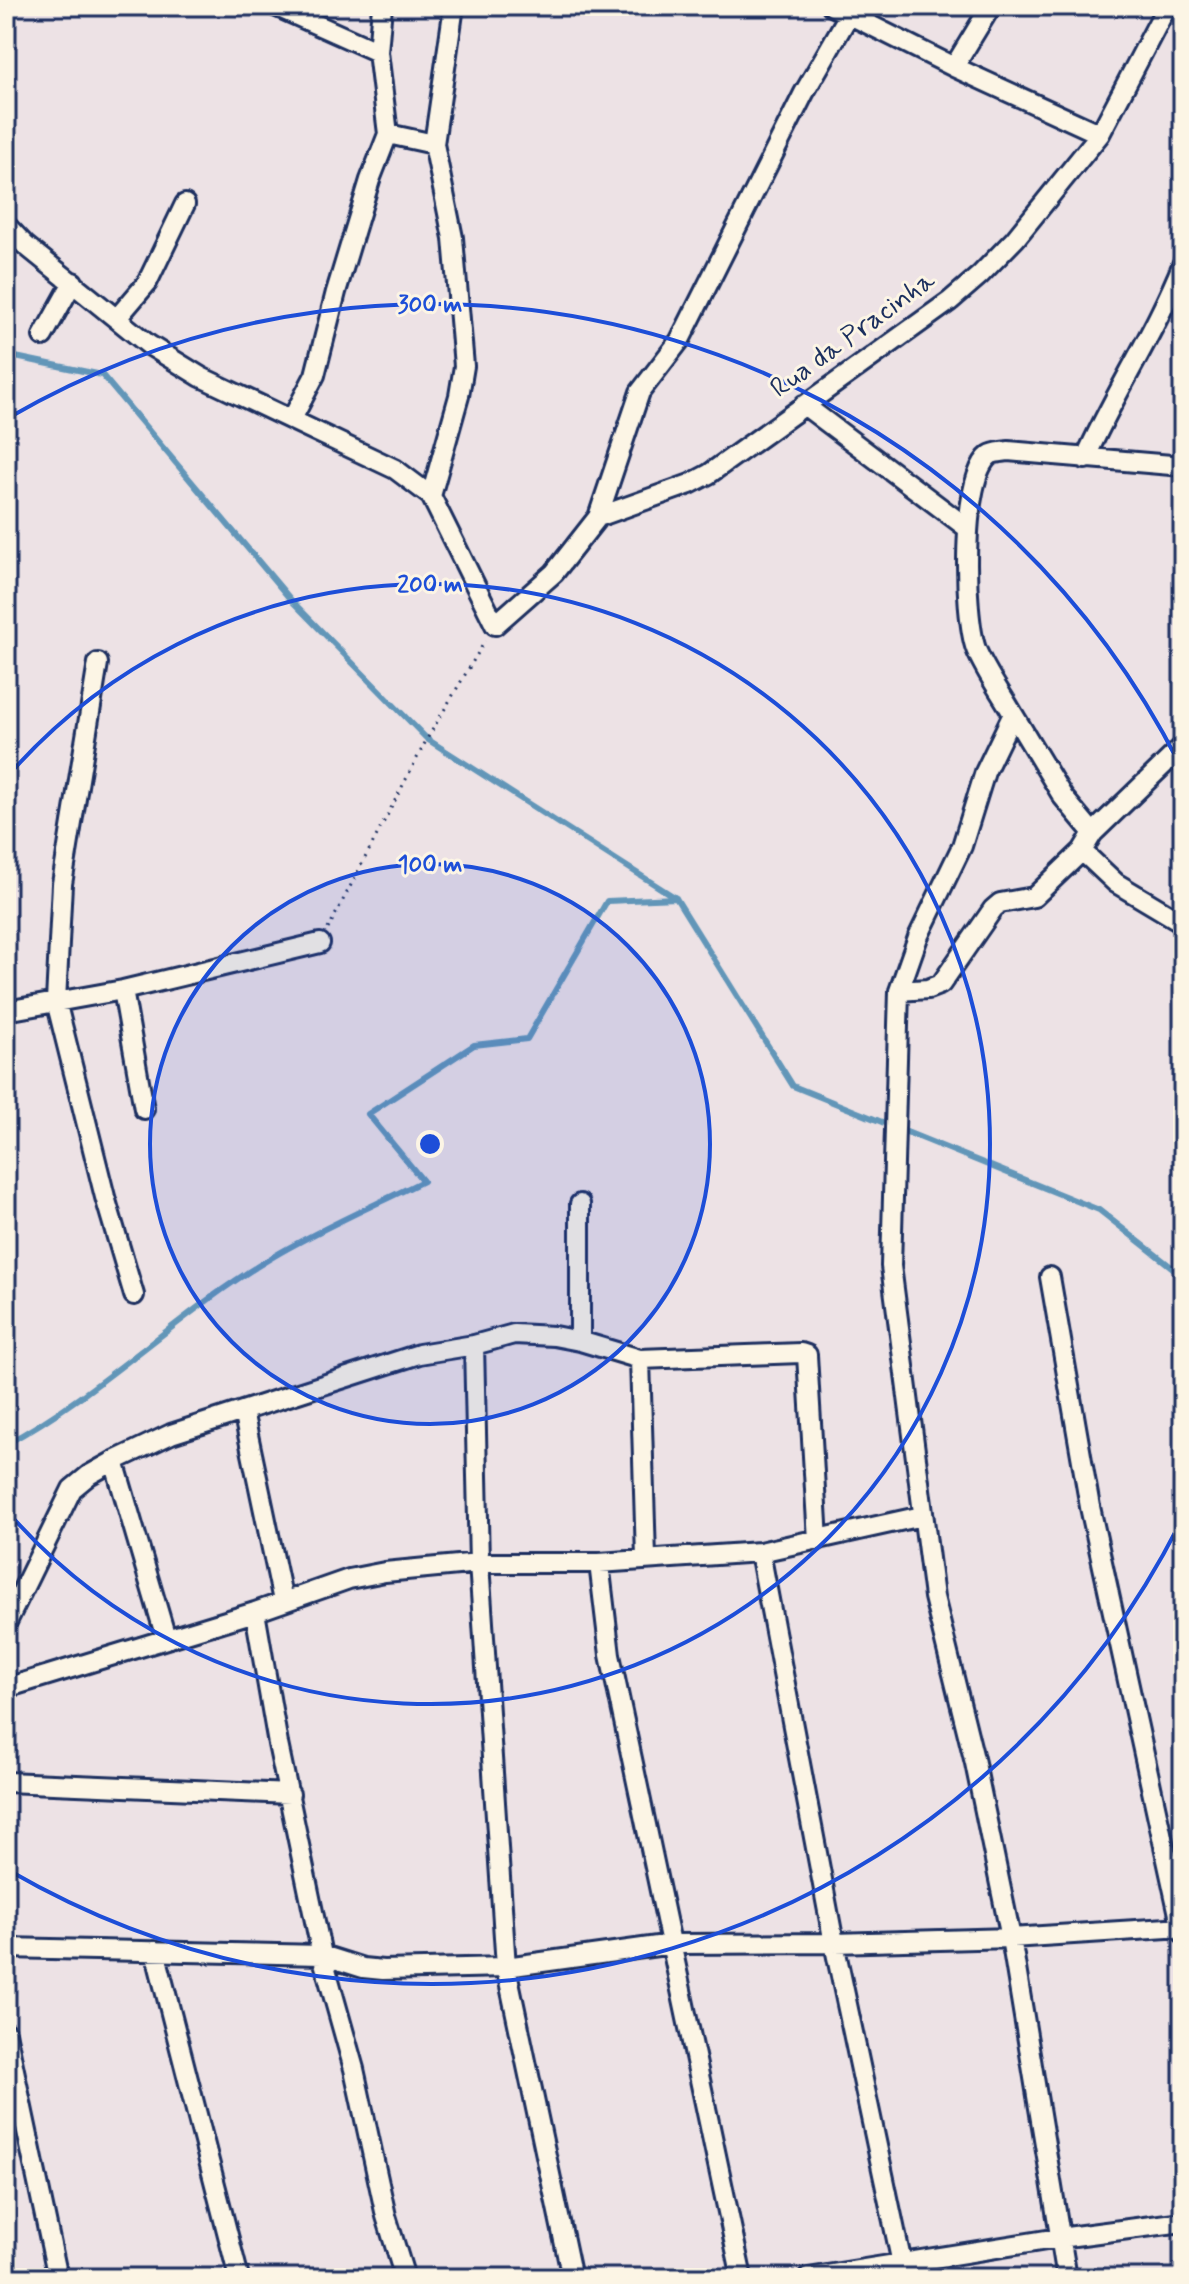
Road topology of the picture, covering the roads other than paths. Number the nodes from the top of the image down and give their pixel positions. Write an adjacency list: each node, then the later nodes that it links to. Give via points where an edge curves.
1 (275, 6): 7 (street)
2 (382, 6): 7 (street)
3 (454, 6): 11 (street)
4 (991, 6): 8 (street)
5 (1167, 6): 10 (street, Rua da Pracinha)
6 (845, 9): 8 (street); 23 (street, via 680,340 640,392)
7 (378, 52): 9 (street)
8 (954, 67): 10 (street)
9 (388, 134): 11 (street); 19 (street, via 315,375)
10 (1100, 134): 18 (street, Rua da Pracinha, via 980,275)
11 (434, 144): 22 (street, via 453,238 464,366)
12 (185, 204): 16 (street, via 147,283)
13 (6, 225): 15 (street)
14 (1183, 263): 20 (street)
15 (73, 282): 16 (street); 17 (street)
16 (118, 317): 19 (street, via 149,345 201,377)
17 (43, 336)
18 (804, 405): 23 (street, Rua da Pracinha, via 709,474); 24 (street)
19 (292, 419): 22 (street, via 395,469)
20 (1085, 459): 21 (street); 24 (street, via 991,454 980,468)
21 (1183, 466)
22 (431, 496): 23 (street, via 495,625 554,573)
23 (598, 517)
24 (966, 527): 26 (street, via 970,627)
25 (98, 663): 34 (street, via 62,884)
26 (1013, 714): 28 (street, via 1063,797); 33 (street)
27 (1183, 746): 28 (street)
28 (1093, 833): 29 (street)
29 (1082, 851): 30 (street, via 1116,883); 33 (street, via 1034,897 993,909 941,984)
30 (1183, 923)
31 (320, 943): 32 (street)
32 (123, 990): 34 (street); 36 (street)
33 (899, 991): 45 (street, via 891,1266)
34 (56, 1001): 35 (street); 39 (street)
35 (6, 1011)
36 (144, 1109)
37 (580, 1204): 40 (street)
38 (1050, 1277): 58 (street, via 1090,1507)
39 (134, 1295)
40 (580, 1341): 41 (street, via 514,1334); 42 (street)
41 (474, 1345): 43 (street, via 419,1354); 49 (street)
42 (640, 1359): 46 (street, via 807,1355); 48 (street)
43 (243, 1411): 44 (street, via 171,1434); 51 (street)
44 (114, 1461): 53 (street, via 72,1489); 54 (street)
45 (922, 1516): 46 (street); 59 (street, via 934,1597)
46 (818, 1540): 47 (street)
47 (760, 1552): 48 (street); 60 (street)
48 (646, 1558): 50 (street)
49 (479, 1563): 50 (street); 51 (street, via 385,1572); 65 (street)
50 (599, 1563): 61 (street, via 610,1655)
51 (283, 1601): 52 (street)
52 (255, 1612): 54 (street); 57 (street)
53 (6, 1624)
54 (166, 1638): 55 (street)
55 (6, 1688)
56 (6, 1782): 57 (street)
57 (290, 1794): 64 (street)
58 (1183, 1929): 59 (street)
59 (1011, 1938): 60 (street); 68 (street)
60 (834, 1943): 61 (street); 69 (street)
61 (672, 1944): 65 (street); 74 (street)
62 (6, 1948): 63 (street)
63 (155, 1951): 64 (street); 71 (street)
64 (322, 1955): 65 (street, via 383,1970); 72 (street)
65 (506, 1967): 73 (street)
66 (6, 2032): 70 (street)
67 (1183, 2222): 68 (street)
68 (1059, 2238): 69 (street); 76 (street)
69 (904, 2270): 75 (street)
70 (58, 2278)
71 (239, 2278)
72 (405, 2278)
73 (572, 2278)
74 (742, 2278)
75 (808, 2278)
76 (1067, 2278)

